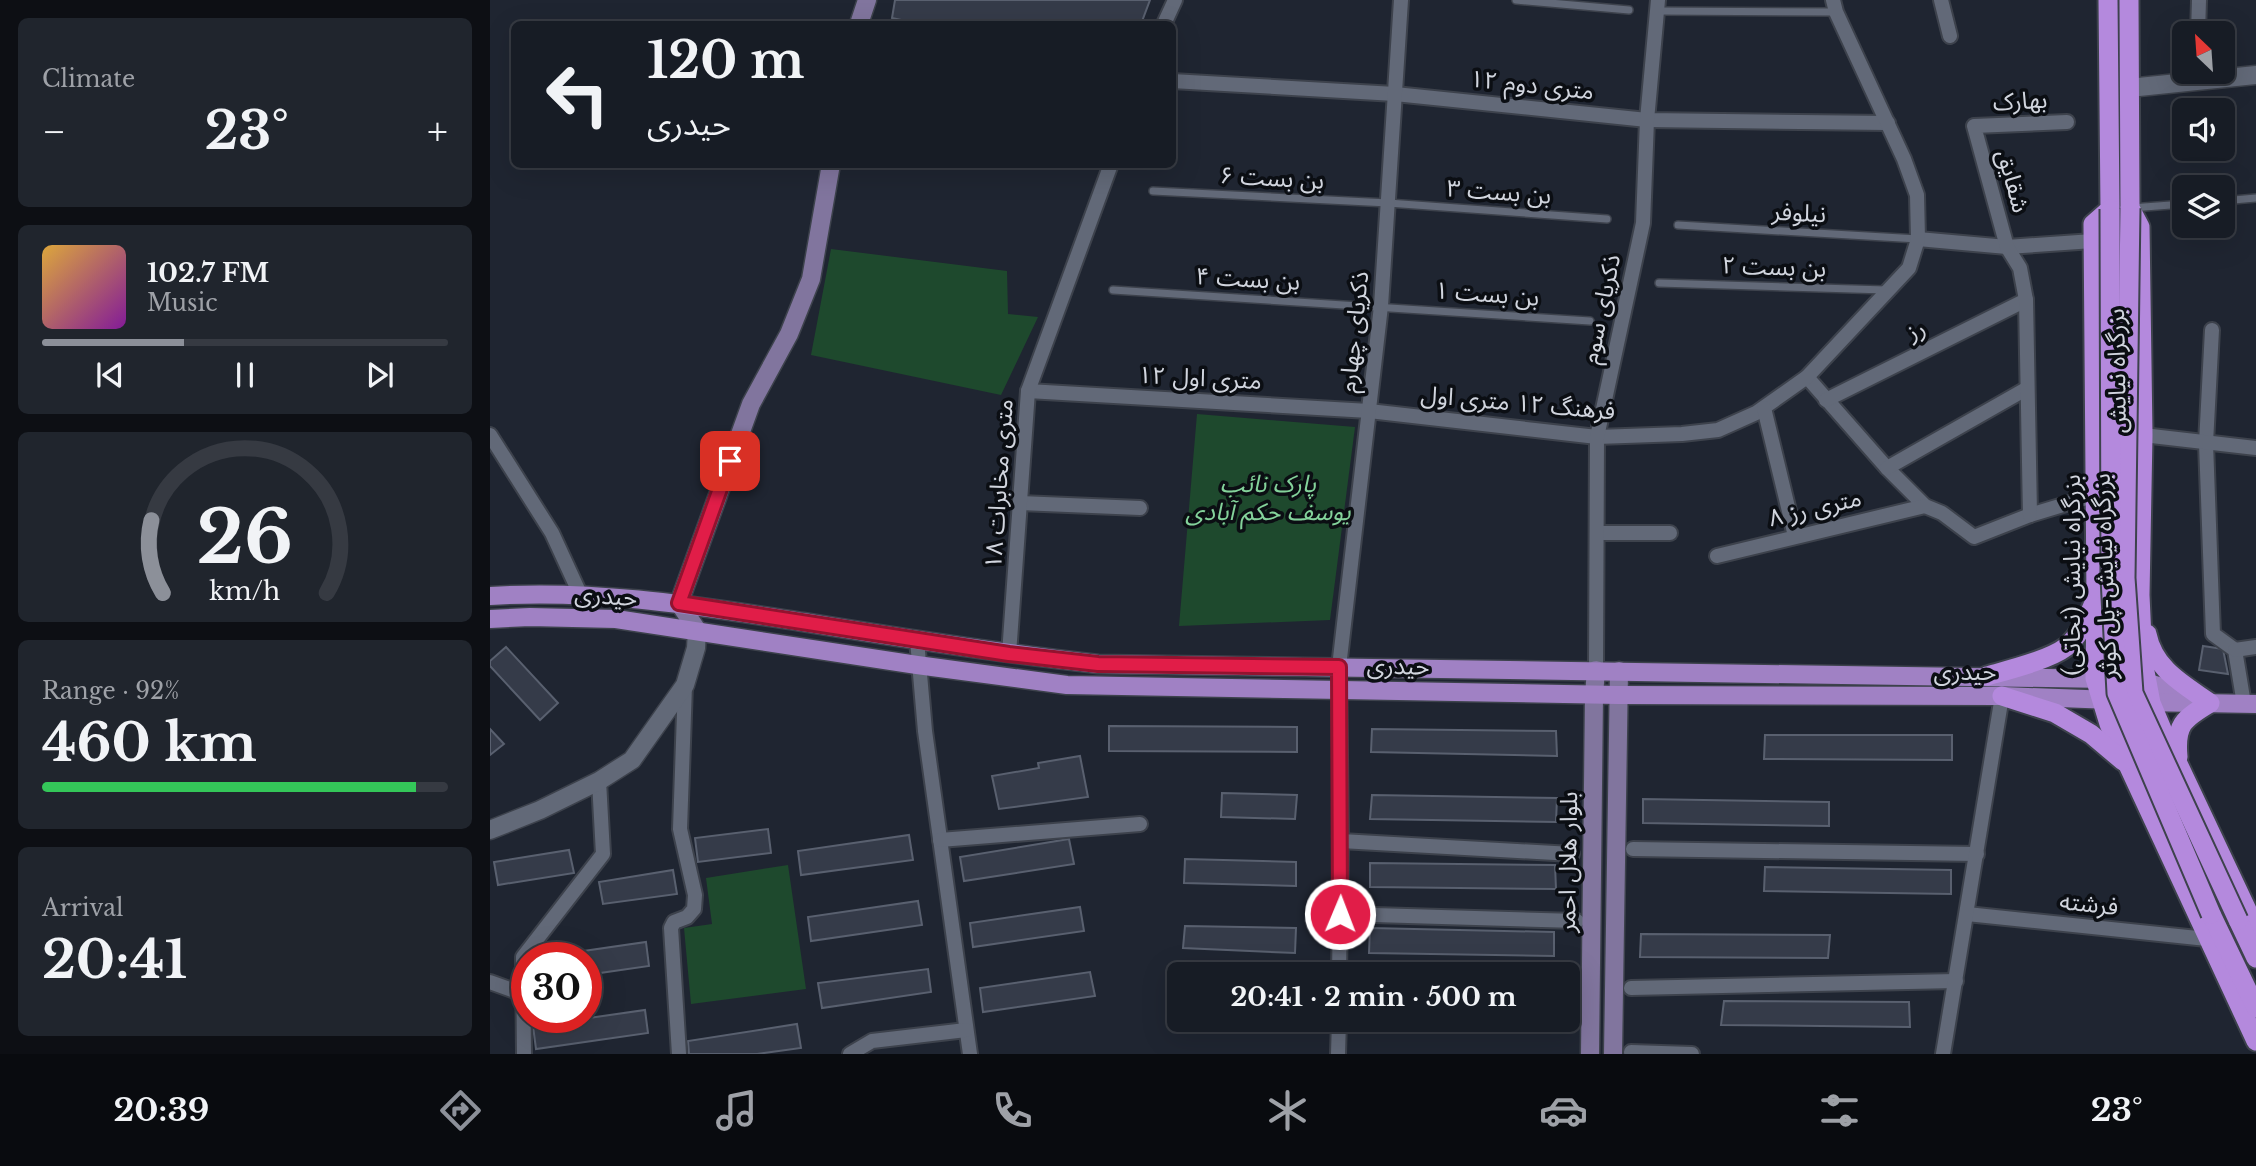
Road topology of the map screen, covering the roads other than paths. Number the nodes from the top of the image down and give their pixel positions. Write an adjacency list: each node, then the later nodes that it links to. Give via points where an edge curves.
1 (867, 0): 12 (main road)
2 (1175, 0): 13 (street)
3 (1401, 0): 21 (street, ذکریای چهارم)
4 (1516, 0): 11 (lane)
5 (1941, 0): 15 (street)
6 (2108, 0): 34 (highway, بزرگراه نیایش-پل کوثر)
7 (2129, 0): 20 (highway, بزرگراه نیایش-پل کوثر)
8 (2199, 0): 14 (street)
9 (1657, 6): 10 (lane); 22 (street, ذکریای سوم)
10 (1835, 6): 24 (street, فرهنگ ۱۲ متری اول)
11 (1629, 10)
12 (860, 21)
13 (1165, 21)
14 (2198, 21)
15 (1950, 36)
16 (2235, 75): 17 (street)
17 (2256, 75)
18 (2172, 80): 20 (street)
19 (1176, 81): 21 (street, ۱۲ متری دوم)
20 (2129, 88): 33 (highway, بزرگراه نیایش-پل کوثر)
21 (1395, 94): 22 (street, ۱۲ متری دوم); 31 (street, ذکریای چهارم)
22 (1647, 120): 24 (street, ۱۲ متری دوم); 55 (street, ذکریای سوم, via 1643,223)
23 (2067, 122): 25 (street, بهارک)
24 (1888, 123): 37 (street, فرهنگ ۱۲ متری اول, via 1917,195)
25 (1974, 126): 39 (street, شقایق)
26 (830, 168): 72 (main road, via 811,279 789,334 751,404)
27 (1110, 168): 49 (street, ۱۸ متری مخابرات)
28 (1153, 191): 31 (lane, بن بست ۶)
29 (2256, 198): 30 (lane)
30 (2235, 200)
31 (1388, 203): 35 (lane, بن بست ۳); 44 (street, ذکریای چهارم)
32 (2172, 205): 33 (lane)
33 (2130, 208): 54 (highway, بزرگراه نیایش, via 2140,227); 111 (highway, بزرگراه نیایش-پل کوثر, bridge, via 2125,578 2133,693)
34 (2110, 209): 38 (highway, بزرگراه نیایش (نجاتی), via 2093,224); 117 (highway, بزرگراه نیایش-پل کوثر, bridge, via 2111,578 2117,693)
35 (1607, 219)
36 (1678, 225): 37 (lane, نیلوفر)
37 (1918, 239): 39 (street, شقایق); 42 (street, فرهنگ ۱۲ متری اول, via 1909,268)
38 (2093, 241): 39 (street, شقایق); 59 (highway, بزرگراه نیایش (نجاتی))
39 (2007, 247): 43 (street, via 2020,268)
40 (1659, 283): 42 (lane, بن بست ۲)
41 (1113, 290): 44 (lane, بن بست ۴)
42 (1888, 290): 47 (street, فرهنگ ۱۲ متری اول)
43 (2026, 300): 48 (street); 50 (street, رز)
44 (1381, 306): 45 (lane, بن بست ۱); 52 (street, ذکریای چهارم)
45 (1590, 321)
46 (2212, 330): 56 (street)
47 (1807, 377): 50 (street); 51 (street, فرهنگ ۱۲ متری اول)
48 (2026, 389): 58 (street); 63 (street)
49 (1028, 391): 52 (street, ۱۲ متری اول); 60 (street, ۱۸ متری مخابرات)
50 (1826, 400): 58 (street)
51 (1764, 408): 55 (street, فرهنگ ۱۲ متری اول, via 1718,430); 66 (street)
52 (1370, 411): 55 (street, فرهنگ ۱۲ متری اول); 80 (street, ذکریای چهارم)
53 (490, 435): 68 (street, via 552,533)
54 (2143, 435): 56 (street); 69 (highway, بزرگراه نیایش)
55 (1597, 437): 64 (street, ذکریای سوم)
56 (2206, 443): 57 (street); 77 (street, via 2213,634)
57 (2256, 449)
58 (1887, 468): 61 (street)
59 (2096, 495): 63 (street); 71 (highway, بزرگراه نیایش (نجاتی))
60 (1020, 503): 62 (street); 78 (street, ۱۸ متری مخابرات)
61 (1924, 506): 63 (street, via 1942,513 1974,537); 66 (street, ۸ متری رز)
62 (1140, 508)
63 (2030, 515)
64 (1597, 533): 65 (street); 81 (street, ذکریای سوم)
65 (1671, 533)
66 (1795, 536): 67 (street, ۸ متری رز)
67 (1717, 556)
68 (580, 594): 70 (main road, حیدری); 72 (main road, حیدری)
69 (2140, 595): 71 (highway, via 2122,618 2106,613); 85 (highway, بزرگراه نیایش); 93 (highway, via 2149,644 2160,665)
70 (490, 596)
71 (2096, 598): 83 (highway, via 2066,647); 84 (highway, بزرگراه نیایش (نجاتی))
72 (679, 603): 74 (main road); 75 (main road, حیدری)
73 (490, 620): 74 (main road, حیدری, via 616,619)
74 (697, 630): 79 (main road, حیدری); 86 (street)
75 (917, 640): 78 (main road, حیدری); 79 (street)
76 (2256, 647): 77 (street)
77 (2235, 650): 94 (street)
78 (1009, 654): 80 (main road, حیدری, via 1098,664)
79 (918, 665): 87 (main road, حیدری, via 1067,685); 100 (street)
80 (1339, 667): 81 (main road, حیدری); 87 (street, ذکریای چهارم)
81 (1597, 670): 82 (main road, حیدری); 88 (main road, بلوار هلال احمر)
82 (1619, 671): 83 (main road, حیدری); 89 (main road, بلوار هلال احمر)
83 (1987, 676): 84 (main road, حیدری)
84 (2095, 678): 85 (main road, حیدری); 91 (highway, بزرگراه نیایش (نجاتی))
85 (2146, 682): 92 (highway); 93 (main road, حیدری)
86 (685, 685): 97 (street, via 632,760); 124 (street, via 680,829 695,895 694,909 671,928)
87 (1339, 690): 88 (main road, حیدری); 101 (street, ذکریای چهارم)
88 (1594, 695): 89 (main road, حیدری); 128 (main road, بلوار هلال احمر)
89 (1618, 695): 90 (main road, حیدری); 122 (main road, بلوار هلال احمر)
90 (2002, 696): 91 (main road, حیدری); 95 (highway, via 2065,718); 104 (street)
91 (2100, 698): 92 (main road, حیدری); 95 (highway, بزرگراه نیایش (نجاتی))
92 (2151, 703): 93 (main road, حیدری); 96 (highway)
93 (2210, 703): 94 (main road); 96 (highway, via 2180,727)
94 (2250, 704)
95 (2127, 763): 109 (highway, بزرگراه نیایش (نجاتی))
96 (2179, 766): 108 (highway)
97 (599, 780): 99 (street); 110 (street, via 603,854)
98 (1140, 824): 100 (street)
99 (490, 830)
100 (940, 840): 118 (street)
101 (1341, 841): 103 (street); 105 (street, ذکریای چهارم)
102 (1633, 849): 104 (street)
103 (1572, 854)
104 (1977, 854): 106 (street)
105 (1340, 914): 107 (street); 112 (street, ذکریای چهارم)
106 (1967, 914): 109 (street, فرشته); 113 (street)
107 (1577, 922)
108 (2256, 929)
109 (2207, 939): 121 (highway, بزرگراه نیایش (نجاتی))
110 (535, 942)
111 (2256, 958)
112 (1339, 962)
113 (1956, 981): 115 (street); 130 (street)
114 (490, 982): 116 (street)
115 (1631, 988)
116 (511, 990)
117 (2256, 1008)
118 (966, 1030): 125 (street, via 872,1041); 126 (street)
119 (1339, 1032): 127 (street)
120 (524, 1033): 123 (street)
121 (2256, 1041)
122 (1622, 1053): 129 (street)
123 (524, 1054)
124 (679, 1054)
125 (850, 1054)
126 (970, 1054)
127 (1338, 1054)
128 (1590, 1054)
129 (1692, 1054)
130 (1943, 1054)

